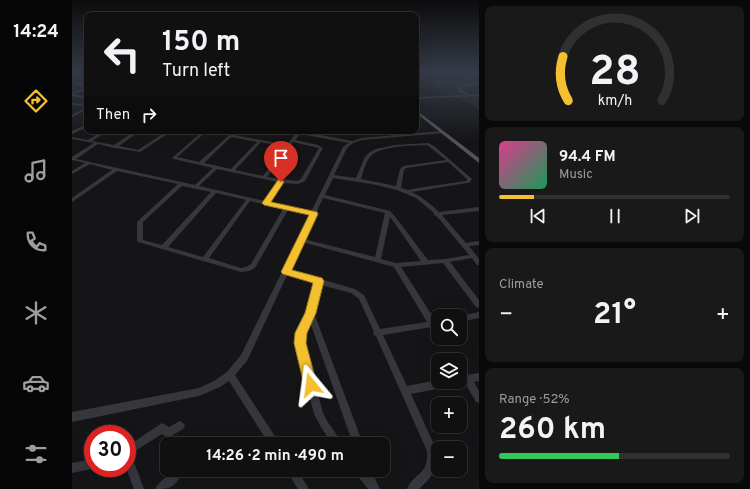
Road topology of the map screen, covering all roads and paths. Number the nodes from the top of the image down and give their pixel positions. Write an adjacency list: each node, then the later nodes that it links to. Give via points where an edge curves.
1 (72, 95): 4 (street)
2 (471, 95): 3 (street); 5 (street); 6 (street)
3 (479, 95)
4 (84, 97)
5 (419, 98)
6 (479, 99)
7 (72, 104): 8 (street)
8 (84, 108)
9 (84, 110): 11 (street)
10 (419, 113): 13 (main road)
11 (72, 116)
12 (84, 127): 14 (street)
13 (442, 132): 23 (street); 35 (main road)
14 (72, 133)
15 (101, 134): 27 (street)
16 (134, 134): 33 (street)
17 (166, 134): 33 (street, via 140,151)
18 (201, 134): 38 (street, via 174,157 177,160)
19 (297, 134): 29 (street)
20 (309, 134): 30 (street)
21 (388, 134): 25 (street)
22 (416, 134): 25 (street)
23 (419, 134)
24 (231, 136): 28 (street); 38 (street)
25 (390, 136): 30 (street)
26 (72, 138): 27 (street)
27 (89, 141): 31 (street)
28 (260, 141): 32 (street); 41 (street)
29 (292, 141): 32 (street); 46 (street, via 321,148 301,182)
30 (352, 142): 43 (street, via 346,147)
31 (96, 143): 33 (street); 34 (street)
32 (288, 146): 44 (street)
33 (114, 147)
34 (72, 159): 37 (street)
35 (479, 160)
36 (449, 161): 45 (street, via 430,144 383,148 367,156); 49 (street, via 405,167 402,169); 51 (street, via 470,181 418,188)
37 (89, 163): 40 (street); 42 (street)
38 (200, 164): 39 (street)
39 (216, 168): 41 (street); 48 (street)
40 (116, 169): 47 (street); 54 (street)
41 (231, 171): 44 (street)
42 (72, 173)
43 (332, 176): 45 (street); 52 (street)
44 (264, 178): 46 (street)
45 (358, 181): 49 (street)
46 (281, 182): 55 (street)
47 (181, 184): 48 (street); 64 (street, via 139,224 140,241)
48 (196, 187): 50 (street)
49 (398, 188): 51 (street)
50 (215, 192): 53 (street); 64 (street)
51 (407, 192): 60 (street, via 419,198)
52 (322, 196): 58 (street); 59 (street)
53 (249, 199): 55 (street); 67 (street)
54 (72, 200)
55 (266, 203): 56 (street)
56 (287, 208): 59 (street); 67 (street, via 253,266 241,270)
57 (479, 209): 60 (street)
58 (388, 212): 66 (street); 70 (street)
59 (314, 214): 61 (street)
60 (436, 214): 63 (street)
61 (301, 240): 66 (street); 72 (street)
62 (479, 243): 63 (street)
63 (464, 245): 65 (street)
64 (163, 248): 67 (street)
65 (474, 256): 68 (street); 69 (street)
66 (378, 259): 71 (street)
67 (204, 260)
68 (445, 261): 70 (street); 74 (street)
69 (479, 262)
70 (426, 263): 71 (street)
71 (396, 265): 77 (street)
72 (286, 272): 73 (street); 81 (street, via 244,358)
73 (319, 281): 75 (street); 80 (street, via 358,293)
74 (479, 305)
75 (310, 313): 91 (street, via 301,333 302,356 319,414); 92 (street)
76 (479, 315): 78 (street)
77 (431, 317)
78 (467, 317)
79 (431, 324): 80 (street)
80 (377, 333): 86 (street)
81 (230, 374): 88 (street, via 218,384 189,395); 90 (street)
82 (479, 377): 83 (street)
83 (467, 379)
84 (467, 385): 87 (street)
85 (431, 386): 86 (street)
86 (405, 391): 105 (street, via 432,451 433,461 430,470)
87 (479, 399)
88 (72, 417)
89 (180, 426): 93 (street, via 168,433 162,428)
90 (270, 437)
91 (332, 437)
92 (355, 437)
93 (136, 445)
94 (84, 466): 95 (street)
95 (72, 468)
96 (134, 477): 102 (street)
97 (296, 477): 104 (street)
98 (366, 477): 101 (street)
99 (370, 477): 101 (street)
100 (174, 478): 103 (street)
101 (374, 487)
102 (139, 489)
103 (160, 489)
104 (304, 489)
105 (412, 489)

